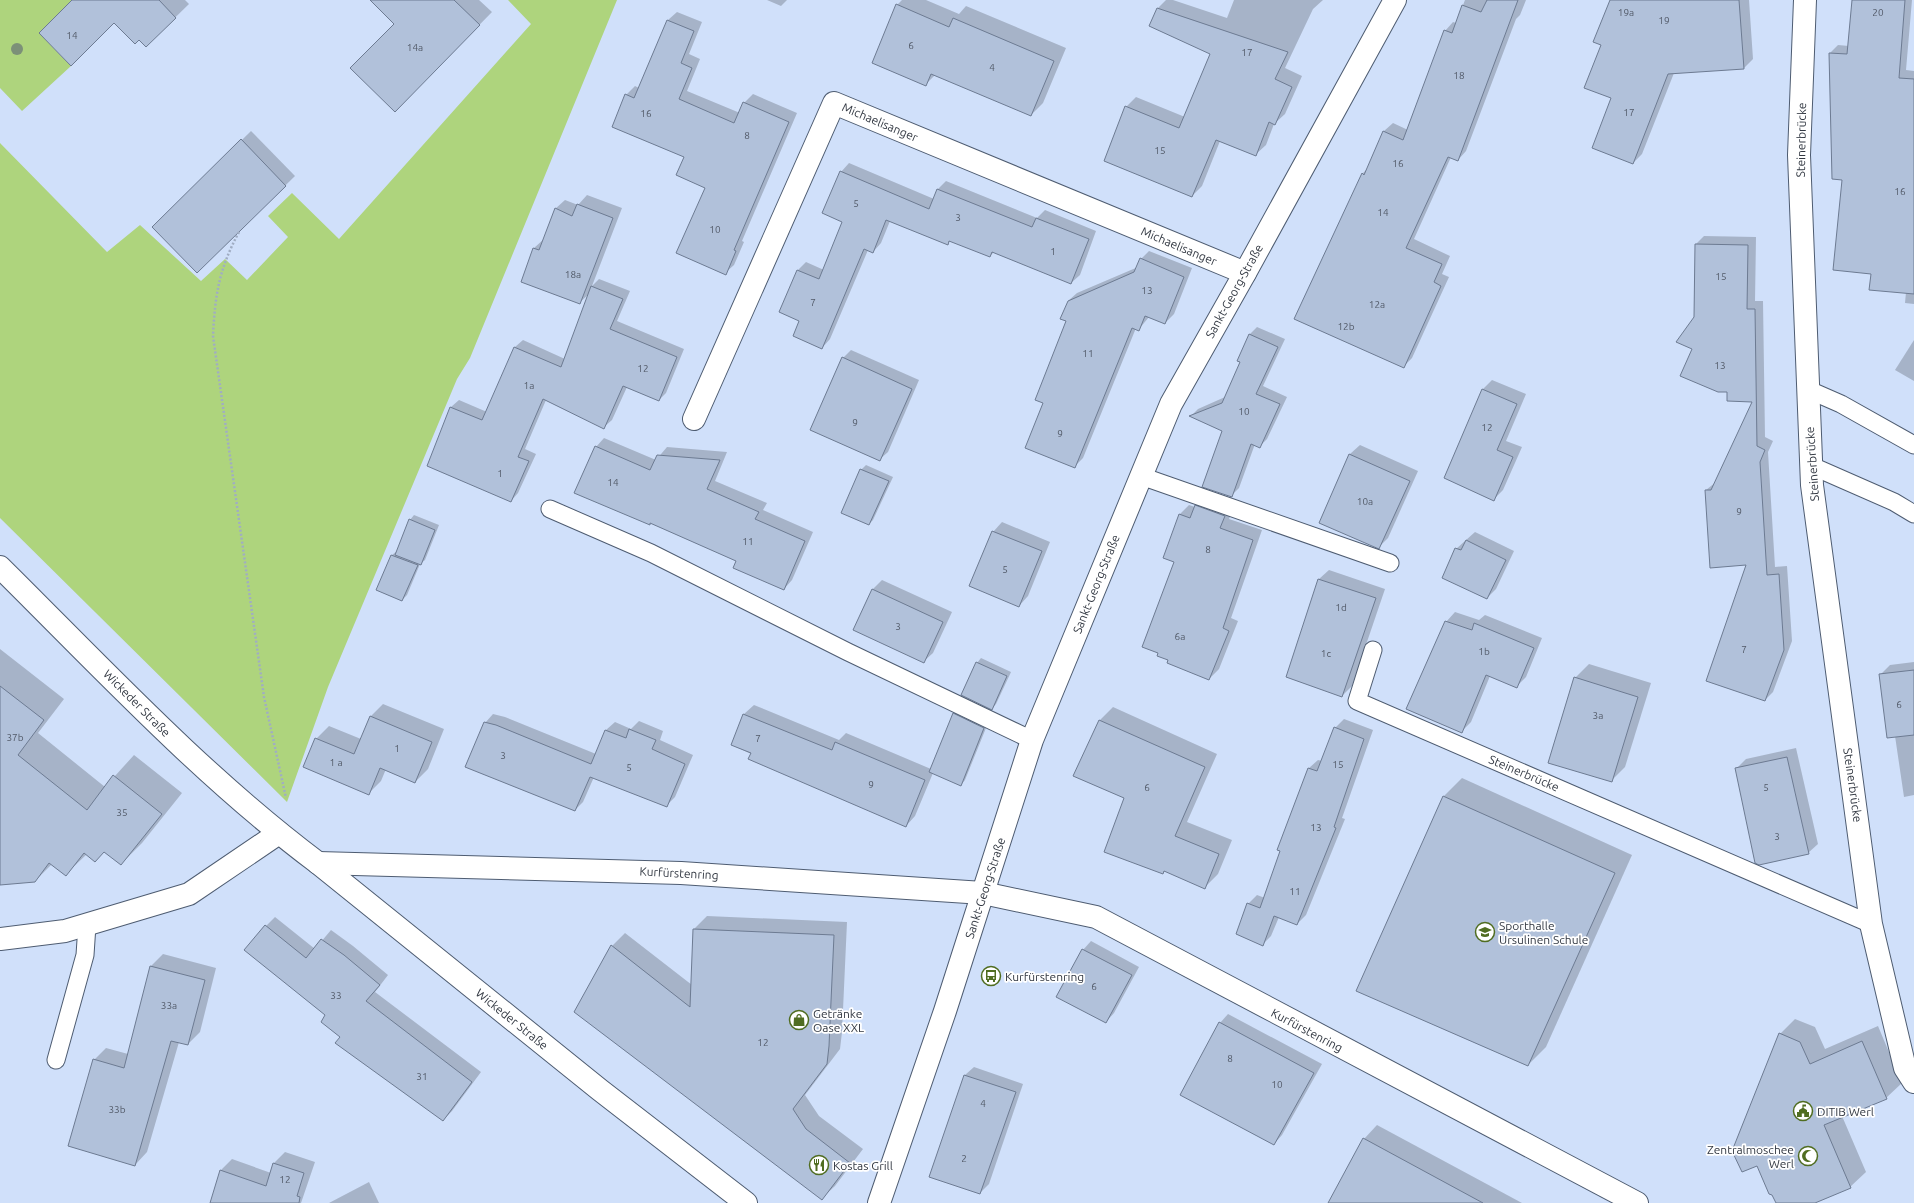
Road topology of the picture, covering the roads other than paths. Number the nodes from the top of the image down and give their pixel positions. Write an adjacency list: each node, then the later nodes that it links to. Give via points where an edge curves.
1 (1395, 0): 3 (street, Sankt-Georg-Straße)
2 (1805, 0): 4 (street, Steinerbrücke, via 1799,156)
3 (1245, 273): 5 (street, Michaelisanger, via 834,103); 8 (street, Sankt-Georg-Straße, via 1171,404)
4 (1809, 390): 6 (lane, via 1841,404); 7 (street, Steinerbrücke)
5 (694, 419)
6 (1914, 445)
7 (1812, 466): 10 (lane, via 1894,502); 18 (street, Steinerbrücke, via 1813,493)
8 (1141, 476): 11 (lane); 14 (street, Sankt-Georg-Straße)
9 (550, 509): 14 (lane, via 651,553 848,652)
10 (1914, 514)
11 (1390, 563)
12 (0, 567): 15 (street, Wickeder Straße, via 190,755)
13 (1373, 650): 18 (lane, Steinerbrücke, via 1357,701)
14 (1032, 740): 17 (street, Sankt-Georg-Straße)
15 (279, 833): 16 (street, Wickeder Straße); 19 (street, via 189,894)
16 (318, 863): 17 (street, Kurfürstenring, via 681,873); 23 (street, Wickeder Straße, via 600,1090)
17 (984, 893): 24 (street, Sankt-Georg-Straße); 25 (street, Kurfürstenring, via 1096,917)
18 (1871, 924): 22 (street, Steinerbrücke, via 1904,1068)
19 (87, 925): 20 (street, via 65,931); 21 (lane, via 85,955)
20 (0, 939)
21 (56, 1060)
22 (1914, 1082)
23 (746, 1203)
24 (879, 1203)
25 (1637, 1203)

